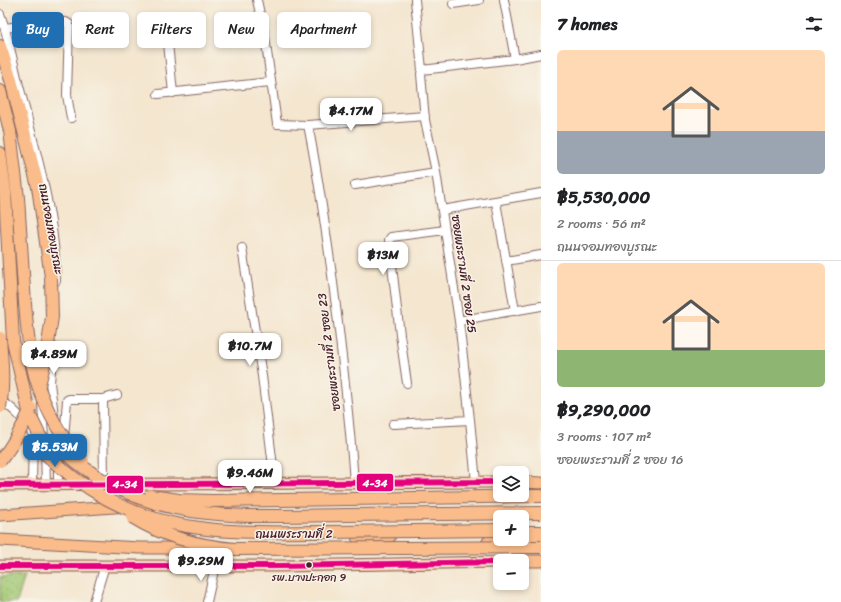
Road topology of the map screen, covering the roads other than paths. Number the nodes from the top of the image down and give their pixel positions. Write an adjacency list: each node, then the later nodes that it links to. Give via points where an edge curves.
1 (257, 0): 14 (street)
2 (415, 0): 13 (street, ซอยพระรามที่ 2 ซอย 25)
3 (479, 0): 5 (street)
4 (504, 0): 12 (street)
5 (453, 4)
6 (0, 14): 7 (street, ถนนจอมทองบูรณะ)
7 (5, 28): 19 (street, via 32,24 68,24 67,95); 42 (street, ถนนจอมทองบูรณะ, via 40,170 53,237 57,308 50,383)
8 (0, 46): 44 (highway, bridge, via 38,188 51,277 52,317 38,390 27,418)
9 (168, 48): 16 (street)
10 (0, 54): 53 (street, ถนนจอมทองบูรณะ, via 46,256 49,296 42,386)
11 (541, 54): 12 (street)
12 (515, 58): 13 (street)
13 (422, 70): 18 (street, ซอยพระรามที่ 2 ซอย 25)
14 (270, 82): 16 (street); 20 (street, via 277,124)
15 (0, 91): 59 (highway, bridge, via 10,131 18,198 32,364 43,399 53,419 66,441 97,474 127,493 164,506 207,512)
16 (173, 93): 17 (street)
17 (158, 94)
18 (425, 116): 20 (street); 22 (street, ซอยพระรามที่ 2 ซอย 25)
19 (71, 118)
20 (308, 125): 46 (street, ซอยพระรามที่ 2 ซอย 23, via 337,305)
21 (0, 153): 65 (highway, bridge, via 5,192 14,341 30,416 40,436 77,482 112,509 166,531 204,538 358,538)
22 (436, 172): 23 (street); 26 (street, ซอยพระรามที่ 2 ซอย 25)
23 (355, 185)
24 (541, 193): 25 (street)
25 (496, 202): 26 (street); 30 (street)
26 (442, 210): 27 (street, ซอยพระรามที่ 2 ซอย 25)
27 (445, 230): 33 (street, ซอยพระรามที่ 2 ซอย 25); 35 (street, via 391,237 389,240)
28 (242, 248): 51 (street, via 262,376)
29 (541, 255): 30 (street)
30 (506, 261): 32 (street)
31 (541, 306): 32 (street)
32 (515, 311): 33 (street)
33 (459, 321): 40 (street, ซอยพระรามที่ 2 ซอย 25)
34 (0, 338): 39 (highway, bridge)
35 (407, 383)
36 (117, 395): 37 (street)
37 (103, 399): 42 (street, via 67,400 65,432); 56 (street)
38 (0, 400): 52 (street, via 13,410 33,435)
39 (0, 407)
40 (470, 420): 41 (street); 47 (street, ซอยพระรามที่ 2 ซอย 25)
41 (393, 424)
42 (58, 442): 45 (highway, bridge, via 71,459); 54 (street); 56 (street, ถนนจอมทองบูรณะ)
43 (42, 452): 56 (highway, bridge, via 69,476)
44 (0, 461)
45 (88, 472): 57 (highway, bridge, via 137,492 179,500); 60 (highway, bridge, via 116,489 150,503 214,514 259,516)
46 (354, 482): 47 (main road); 51 (main road)
47 (476, 482): 48 (main road)
48 (493, 482)
49 (529, 482): 50 (main road)
50 (541, 482)
51 (275, 483): 56 (main road)
52 (32, 484): 53 (main road); 55 (main road)
53 (46, 484): 54 (main road)
54 (58, 484): 56 (main road)
55 (0, 485)
56 (100, 487): 62 (highway, bridge, via 129,510 163,522 217,531); 68 (highway, bridge, via 134,519 176,538 218,547)
57 (541, 496)
58 (541, 501): 61 (main road, via 216,502 98,507)
59 (541, 510)
60 (541, 513)
61 (0, 515)
62 (493, 530)
63 (529, 531): 64 (highway)
64 (541, 531)
65 (493, 533)
66 (0, 540): 67 (main road, ถนนพระรามที่ 2, via 140,548 189,548 354,547)
67 (541, 540)
68 (541, 547)
69 (529, 561): 70 (main road)
70 (541, 561)
71 (493, 562): 74 (main road)
72 (105, 565): 73 (main road); 74 (main road); 75 (street)
73 (0, 566)
74 (214, 566): 76 (street)
75 (94, 602)
76 (207, 602)

